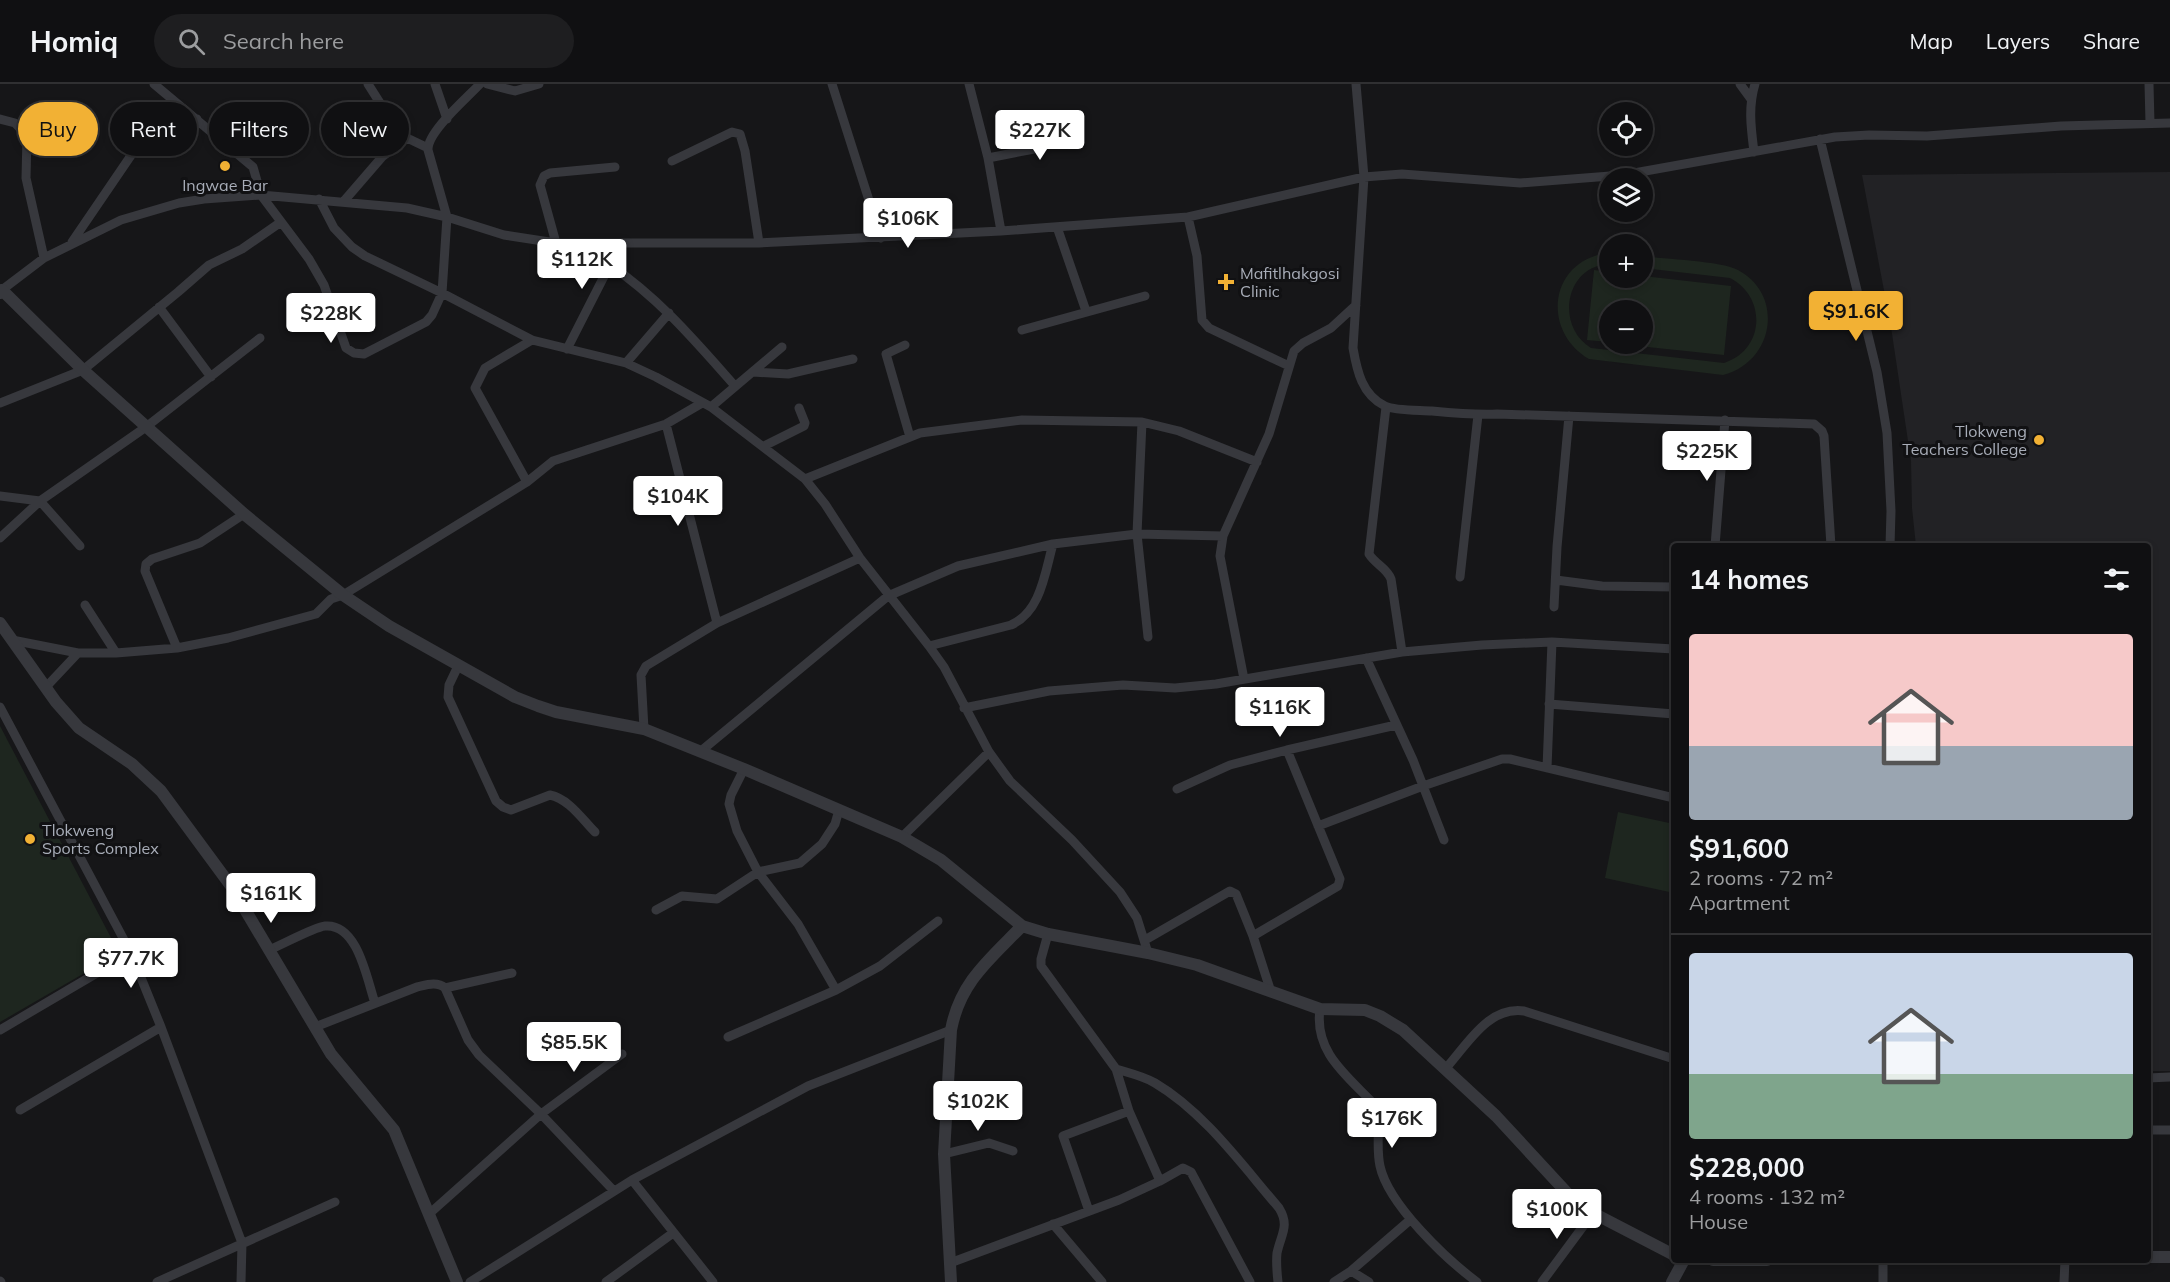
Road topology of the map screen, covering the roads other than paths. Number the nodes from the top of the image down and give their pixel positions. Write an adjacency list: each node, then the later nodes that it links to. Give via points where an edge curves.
1 (154, 84): 14 (street)
2 (368, 84): 15 (street)
3 (435, 84): 17 (street)
4 (480, 84): 17 (street)
5 (487, 84): 6 (street, via 515,91)
6 (539, 84)
7 (832, 84): 40 (street)
8 (969, 84): 28 (street)
9 (1356, 84): 31 (street)
10 (1740, 84): 13 (street)
11 (1755, 84): 13 (street)
12 (2149, 84): 19 (street)
13 (1751, 99): 25 (street)
14 (172, 102)
15 (379, 102)
16 (1041, 115): 28 (street, via 1042,135 1034,149)
17 (447, 119): 24 (street, via 431,137)
18 (4, 120): 45 (street, via 25,132 28,140 26,178)
19 (2150, 123): 20 (street); 23 (street)
20 (2170, 123)
21 (197, 127): 32 (street, via 253,167)
22 (409, 139): 24 (street)
23 (1820, 139): 25 (street); 90 (street, via 1877,372 1887,433)
24 (428, 148): 35 (street)
25 (1754, 152): 31 (street, via 1623,175 1520,183 1402,174)
26 (131, 156): 44 (street)
27 (383, 156): 34 (street)
28 (988, 158): 39 (street)
29 (672, 160): 43 (street, via 732,132 740,134)
30 (615, 167): 41 (street, via 544,176 540,185)
31 (1364, 177): 36 (street); 50 (street)
32 (261, 195): 33 (street); 37 (street); 44 (street, via 179,203 121,220)
33 (319, 199): 34 (street); 48 (street, via 334,228 352,247)
34 (344, 201): 35 (street, via 407,207)
35 (447, 217): 41 (street, via 504,235); 48 (street)
36 (1188, 217): 38 (street); 62 (street, via 1197,256 1202,320 1209,328)
37 (281, 222): 48 (street, via 324,285 346,348 354,353 364,354 422,325 432,315); 51 (street, via 242,249 209,265)
38 (1057, 227): 39 (street); 52 (street)
39 (1001, 231): 40 (street)
40 (882, 238): 43 (street)
41 (556, 243): 42 (street)
42 (621, 243): 43 (street); 46 (street)
43 (759, 243)
44 (70, 244): 45 (street)
45 (44, 258): 47 (street)
46 (610, 265): 53 (street); 59 (street)
47 (1, 291): 63 (street)
48 (442, 293): 56 (street)
49 (1145, 296): 52 (street)
50 (1356, 305): 62 (street, via 1331,328 1294,351); 69 (street, via 1353,348 1357,371 1372,396)
51 (159, 307): 63 (street); 65 (street)
52 (1086, 311): 54 (street)
53 (669, 313): 61 (street); 66 (street)
54 (1022, 330)
55 (261, 338): 65 (street)
56 (532, 340): 59 (street); 81 (street, via 485,368 475,388)
57 (905, 345): 77 (street, via 886,354)
58 (782, 347): 64 (street)
59 (567, 349): 61 (street)
60 (853, 359): 64 (street, via 788,374)
61 (626, 363): 68 (street)
62 (1289, 366): 79 (street)
63 (84, 370): 67 (street); 76 (street)
64 (753, 372): 66 (street)
65 (211, 377): 76 (street)
66 (735, 386): 68 (street)
67 (0, 403)
68 (706, 405): 75 (street); 78 (street)
69 (1386, 407): 71 (street); 109 (street, via 1369,554 1391,579)
70 (799, 408): 78 (street, via 804,426)
71 (1478, 415): 72 (street); 94 (street)
72 (1569, 416): 73 (street); 95 (street)
73 (1725, 420): 88 (street); 89 (street, via 1809,423 1822,431)
74 (1142, 422): 77 (street, via 1022,420); 79 (street, via 1179,431); 85 (street)
75 (666, 424): 81 (street, via 553,461); 102 (street)
76 (146, 427): 83 (street); 84 (street)
77 (910, 437): 80 (street)
78 (764, 446): 80 (street)
79 (1257, 462): 86 (street)
80 (805, 478): 93 (street)
81 (527, 482): 97 (street)
82 (0, 496): 83 (street)
83 (40, 501): 87 (street); 92 (street)
84 (244, 514): 97 (street); 107 (street, via 200,543 146,564 145,571)
85 (1137, 534): 86 (street); 91 (street); 103 (street)
86 (1223, 536): 114 (street, via 1220,556)
87 (0, 538)
88 (1715, 543)
89 (1831, 543)
90 (1890, 543)
91 (1053, 544): 98 (street, via 958,566); 106 (street, via 1038,595 1021,621)
92 (80, 546)
93 (860, 558): 98 (street); 102 (street)
94 (1460, 577)
95 (1557, 580): 96 (street, via 1602,586); 100 (street)
96 (1671, 587)
97 (343, 595): 107 (street, via 332,599 316,614); 113 (street)
98 (888, 596): 106 (street); 123 (street)
99 (85, 605): 111 (street)
100 (1554, 607)
101 (0, 623): 104 (street)
102 (717, 623): 121 (street, via 643,670)
103 (1148, 637)
104 (12, 640): 110 (street); 115 (street)
105 (1552, 642): 108 (street); 109 (street); 116 (street)
106 (929, 646): 118 (street)
107 (177, 648): 111 (street)
108 (1671, 649)
109 (1402, 652): 112 (street)
110 (78, 653): 111 (street); 115 (street)
111 (116, 653)
112 (1366, 658): 114 (street); 120 (street)
113 (456, 671): 121 (street, via 556,712); 132 (street, via 448,697 499,804 511,810 555,796)
114 (1244, 679): 118 (street, via 1174,688 1123,685 1049,691)
115 (46, 687): 142 (street, via 79,728 132,764 161,791 231,886)
116 (1549, 704): 119 (street); 125 (street)
117 (0, 707): 143 (street)
118 (964, 708): 124 (street)
119 (1671, 714)
120 (1396, 725): 122 (street); 127 (street)
121 (644, 729): 123 (street)
122 (1287, 750): 128 (street, via 1230,765); 131 (street)
123 (701, 751): 126 (street)
124 (989, 752): 133 (street); 141 (street, via 1010,781 1120,892 1137,918)
125 (1547, 768): 127 (street, via 1502,759); 129 (street)
126 (744, 769): 130 (street); 135 (street, via 729,804 737,831)
127 (1423, 786): 131 (street); 134 (street)
128 (1177, 789)
129 (1671, 797)
130 (839, 810): 133 (street); 135 (street, via 835,824 812,854 800,863)
131 (1318, 826): 140 (street, via 1340,879 1338,885)
132 (595, 832)
133 (902, 837): 138 (street, via 941,860)
134 (1444, 840)
135 (758, 872): 136 (street, via 717,899 682,896); 147 (street, via 798,924)
136 (656, 910)
137 (938, 921): 147 (street, via 880,966)
138 (1022, 926): 139 (street); 154 (street, via 969,982 954,1012)
139 (1048, 934): 144 (street); 159 (street, via 1041,966)
140 (1253, 936): 141 (street, via 1232,891); 148 (street)
141 (1145, 940): 144 (street)
142 (269, 950): 149 (street, via 324,926 342,930 355,944); 152 (street)
143 (131, 953): 151 (street); 153 (street)
144 (1148, 953): 148 (street, via 1197,965)
145 (512, 973): 146 (street)
146 (445, 988): 149 (street, via 434,984 417,987); 164 (street, via 479,1056)
147 (836, 990): 155 (street)
148 (1271, 992): 150 (street)
149 (375, 1003): 152 (street)
150 (1320, 1009): 158 (street, via 1365,1010 1380,1016 1403,1030); 176 (street, via 1323,1045 1377,1111 1381,1172)
151 (161, 1027): 162 (street); 179 (street)
152 (315, 1027): 175 (street, via 335,1060 394,1130)
153 (0, 1030)
154 (951, 1030): 168 (street); 169 (street, via 808,1086)
155 (728, 1037)
156 (622, 1054): 164 (street)
157 (1671, 1058): 158 (street, via 1524,1011 1507,1010 1486,1022)
158 (1446, 1068): 174 (street, via 1569,1195)
159 (1116, 1070): 163 (street); 197 (street, via 1155,1082 1177,1099 1209,1127 1279,1208 1286,1224 1277,1255)
160 (2170, 1077): 161 (street)
161 (2151, 1078)
162 (20, 1110)
163 (1129, 1111): 170 (street); 173 (street, via 1063,1136)
164 (541, 1114): 171 (street); 175 (street)
165 (2151, 1130): 166 (street)
166 (2170, 1130)
167 (1013, 1151): 168 (street, via 989,1143)
168 (944, 1154): 183 (street)
169 (632, 1180): 171 (street); 178 (street)
170 (1160, 1181): 173 (street); 196 (street, via 1183,1168 1191,1172)
171 (614, 1191): 191 (street)
172 (335, 1202): 179 (street)
173 (1089, 1211): 177 (street)
174 (1593, 1213): 180 (street); 201 (street)
175 (429, 1214): 190 (street)
176 (1410, 1220): 187 (street); 200 (street)
177 (1053, 1224): 183 (street); 195 (street)
178 (673, 1233): 192 (street); 193 (street)
179 (242, 1242): 188 (street); 189 (street)
180 (1671, 1253)
181 (2151, 1257): 182 (street)
182 (2170, 1257)
183 (950, 1263): 194 (street)
184 (1682, 1263): 202 (street)
185 (1883, 1263): 203 (street)
186 (2065, 1263): 204 (street)
187 (1351, 1271): 198 (street); 199 (street)
188 (157, 1282)
189 (241, 1282)
190 (457, 1282)
191 (470, 1282)
192 (606, 1282)
193 (712, 1282)
194 (951, 1282)
195 (1102, 1282)
196 (1250, 1282)
197 (1278, 1282)
198 (1334, 1282)
199 (1369, 1282)
200 (1477, 1282)
201 (1542, 1282)
202 (1672, 1282)
203 (1883, 1282)
204 (2064, 1282)

